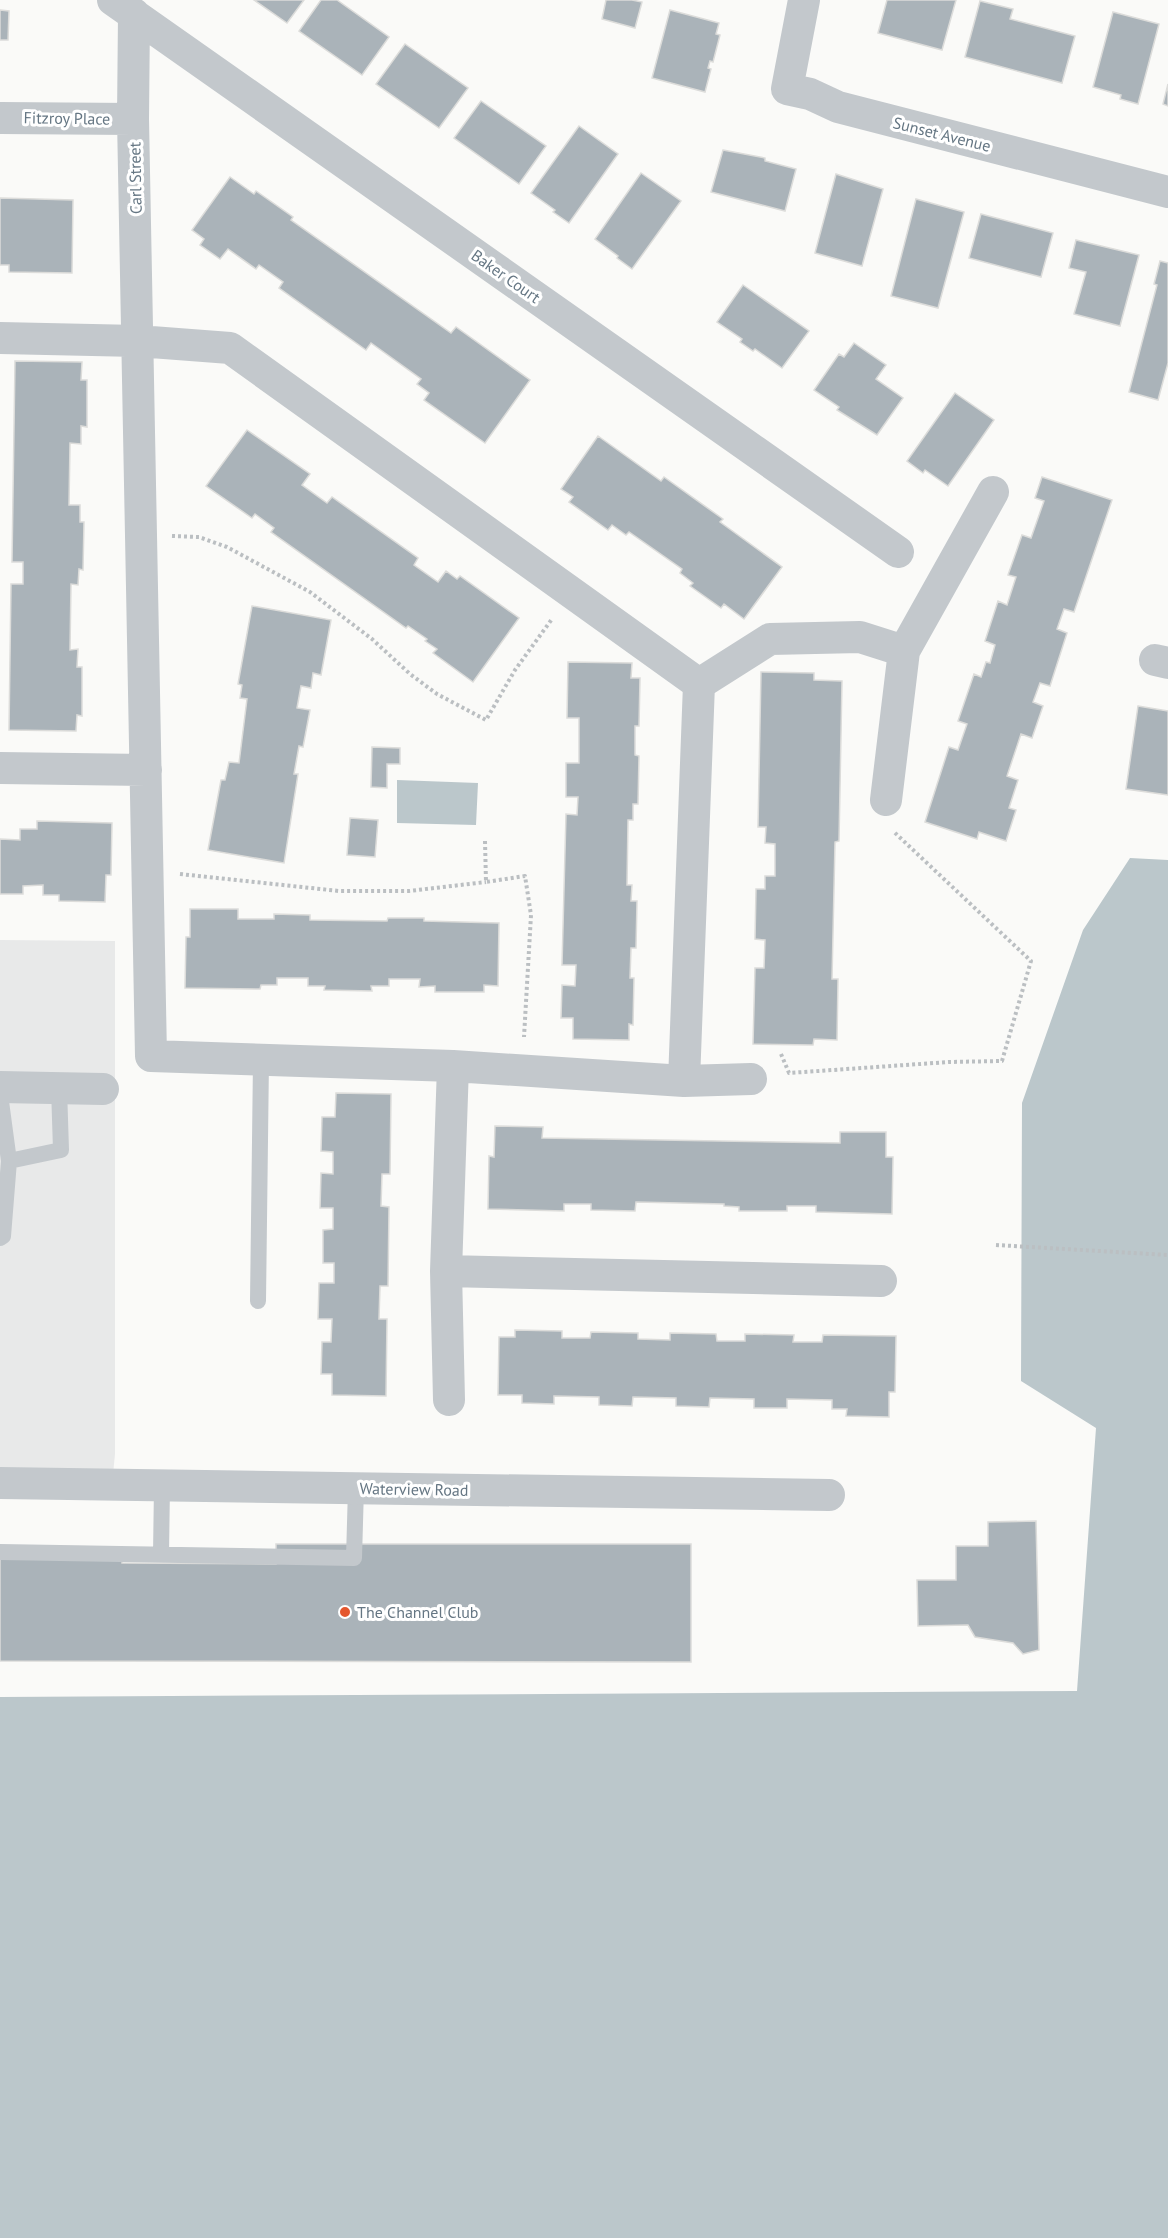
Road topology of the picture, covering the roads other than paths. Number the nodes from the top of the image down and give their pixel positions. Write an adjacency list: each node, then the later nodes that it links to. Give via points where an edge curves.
1 (123, 7): 4 (street, Carl Street); 9 (street, Baker Court)
2 (802, 10): 5 (street, Sunset Avenue, via 786,89 810,94 837,107)
3 (0, 117): 4 (street, Fitzroy Place)
4 (133, 119): 7 (street, Carl Street)
5 (1168, 192)
6 (0, 338): 7 (street)
7 (138, 341): 11 (street, via 230,348); 13 (street, Carl Street)
8 (993, 492): 10 (street)
9 (898, 552)
10 (904, 651): 11 (street, via 860,637 770,639); 14 (street)
11 (699, 684): 18 (street)
12 (0, 768): 13 (street)
13 (146, 771): 15 (street, Carl Street, via 151,1056)
14 (886, 800)
15 (261, 1060): 16 (street); 27 (lane)
16 (453, 1066): 18 (street); 25 (street)
17 (751, 1079): 18 (street)
18 (684, 1081)
19 (0, 1087): 20 (street)
20 (59, 1088): 21 (street); 23 (lane, via 61,1150)
21 (103, 1089)
22 (0, 1094): 23 (lane)
23 (9, 1161): 24 (lane)
24 (0, 1238)
25 (446, 1271): 26 (street); 28 (street)
26 (881, 1281)
27 (258, 1300)
28 (449, 1400)
29 (0, 1483): 30 (street, Waterview Road)
30 (162, 1486): 31 (street, Waterview Road); 34 (lane)
31 (356, 1488): 32 (street, Waterview Road); 34 (lane, via 354,1558)
32 (829, 1496)
33 (0, 1552): 34 (lane)
34 (161, 1554)

